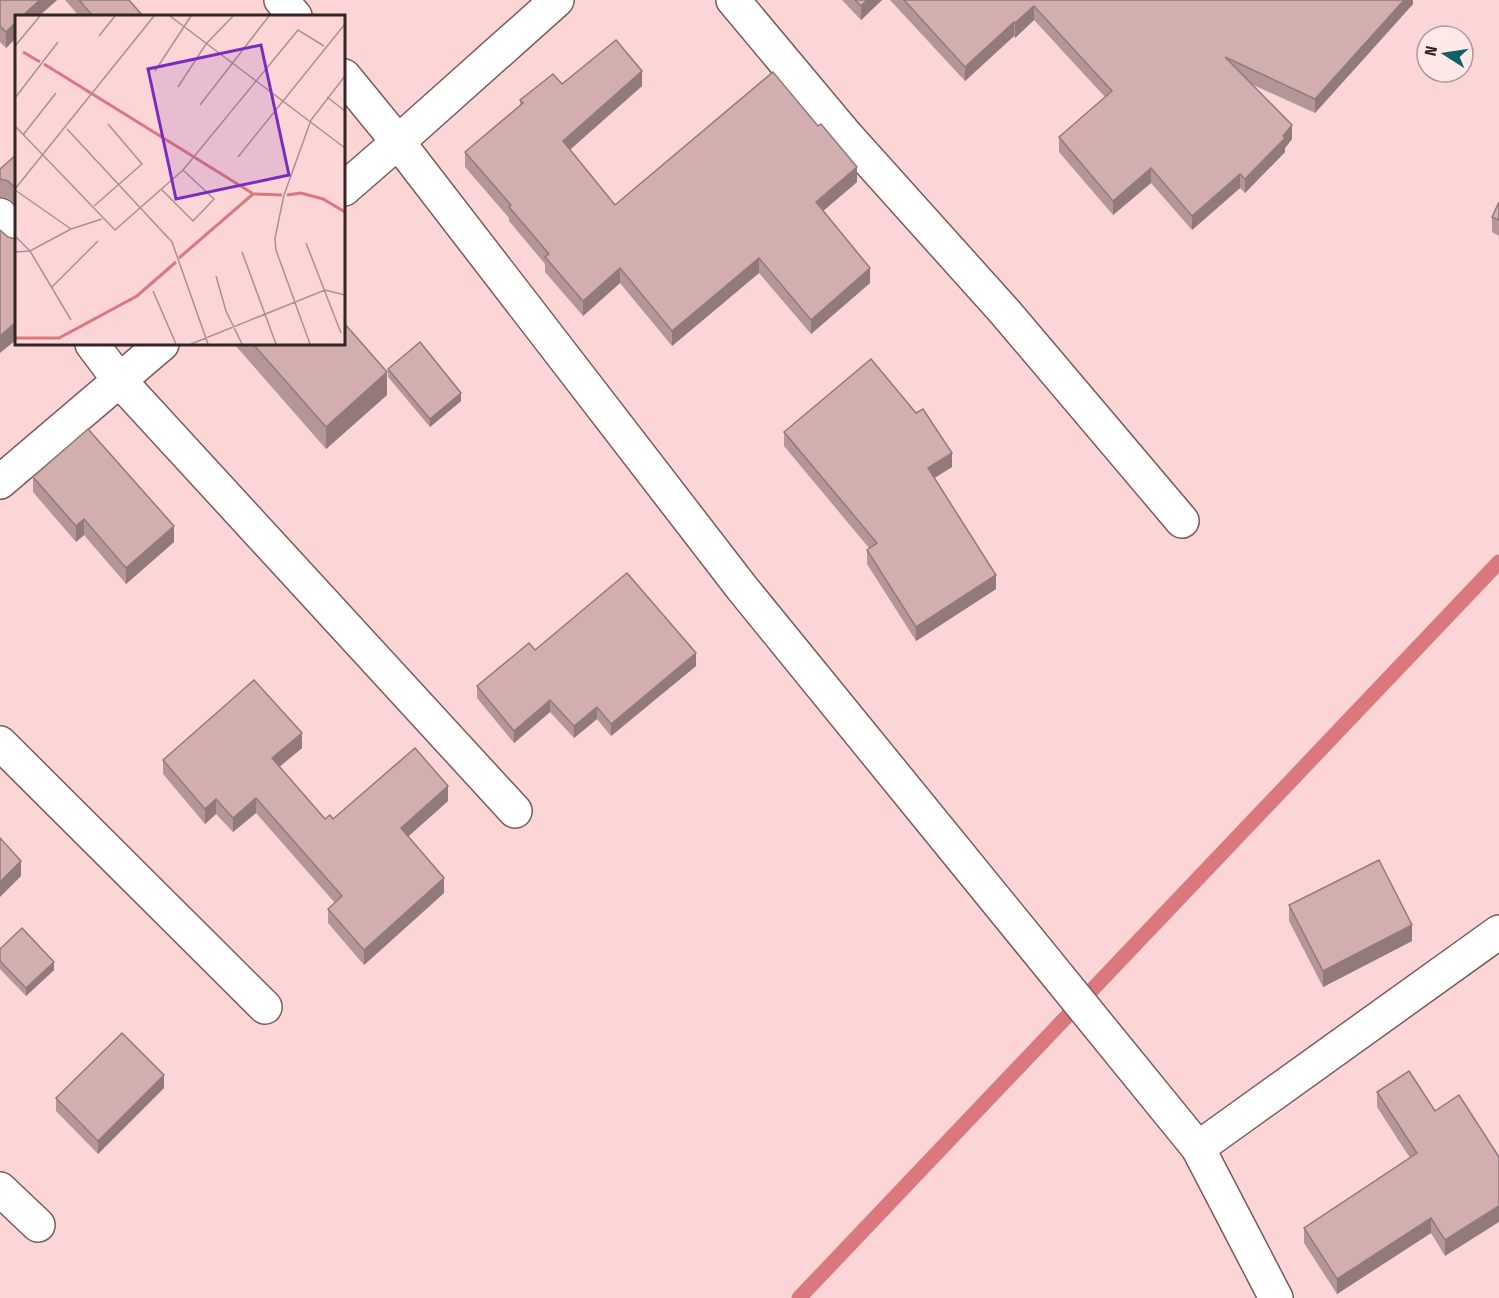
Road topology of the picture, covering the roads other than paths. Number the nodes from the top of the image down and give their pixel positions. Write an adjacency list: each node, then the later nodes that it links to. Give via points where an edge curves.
1 (281, 0): 4 (street)
2 (557, 0): 6 (street)
3 (733, 0): 14 (street)
4 (294, 15)
5 (345, 77): 6 (street)
6 (398, 142): 7 (street); 19 (street, via 742,588)
7 (345, 188)
8 (0, 215): 9 (street)
9 (15, 237)
10 (93, 345): 12 (street)
11 (161, 345): 12 (street)
12 (119, 380): 13 (street); 16 (street)
13 (0, 482)
14 (1182, 521)
15 (0, 743): 18 (street)
16 (515, 812)
17 (1499, 932): 19 (street)
18 (265, 1008)
19 (1198, 1148): 22 (street)
20 (0, 1189): 21 (street)
21 (38, 1225)
22 (1275, 1298)

